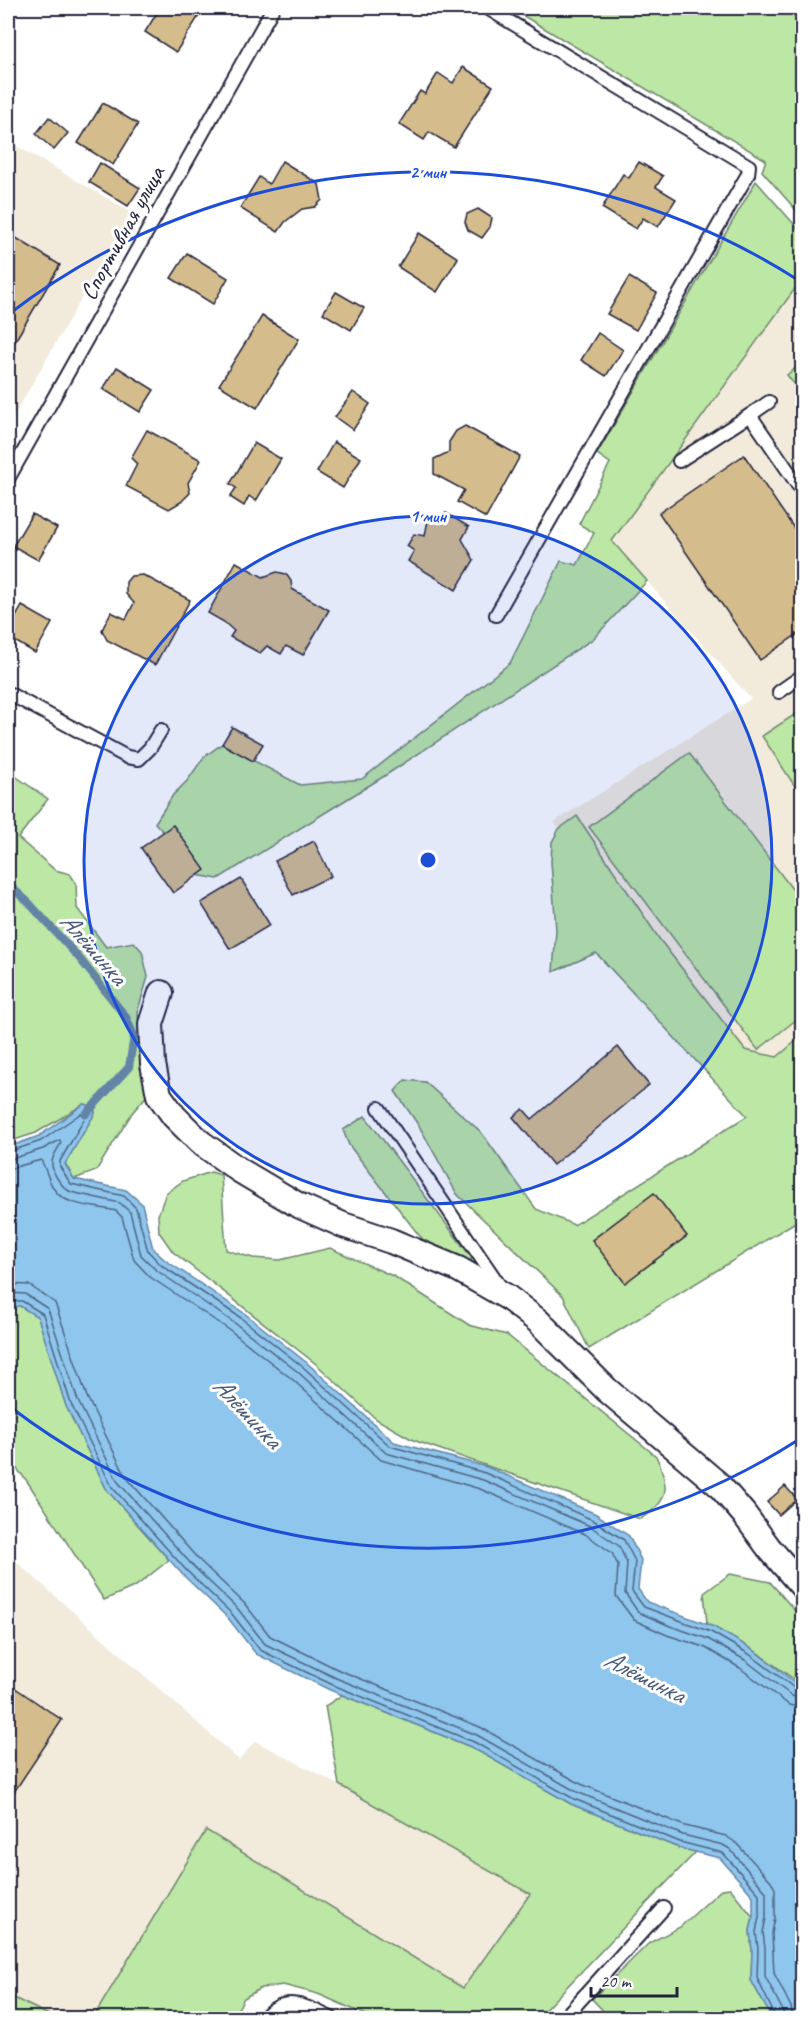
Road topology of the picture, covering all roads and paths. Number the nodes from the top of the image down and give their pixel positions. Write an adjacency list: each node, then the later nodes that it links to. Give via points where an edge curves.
1 (273, 8): 6 (lane, Спортивная улица)
2 (487, 8): 8 (lane, via 749,166 748,174)
3 (769, 402): 4 (lane)
4 (750, 415): 5 (lane); 7 (lane)
5 (680, 461)
6 (8, 479)
7 (802, 491)
8 (496, 615)
9 (802, 676): 10 (lane)
10 (779, 692)
11 (8, 693): 12 (lane, via 127,757 139,759)
12 (161, 730)
13 (161, 993): 15 (street, via 151,1024 159,1095 200,1142 298,1205 458,1269)
14 (379, 1108): 15 (lane)
15 (507, 1298): 16 (street, via 718,1484)
16 (802, 1586)
17 (664, 1908): 20 (lane)
18 (264, 2019): 19 (lane, via 270,2010 284,2004 302,2004)
19 (332, 2019)
20 (564, 2019)

